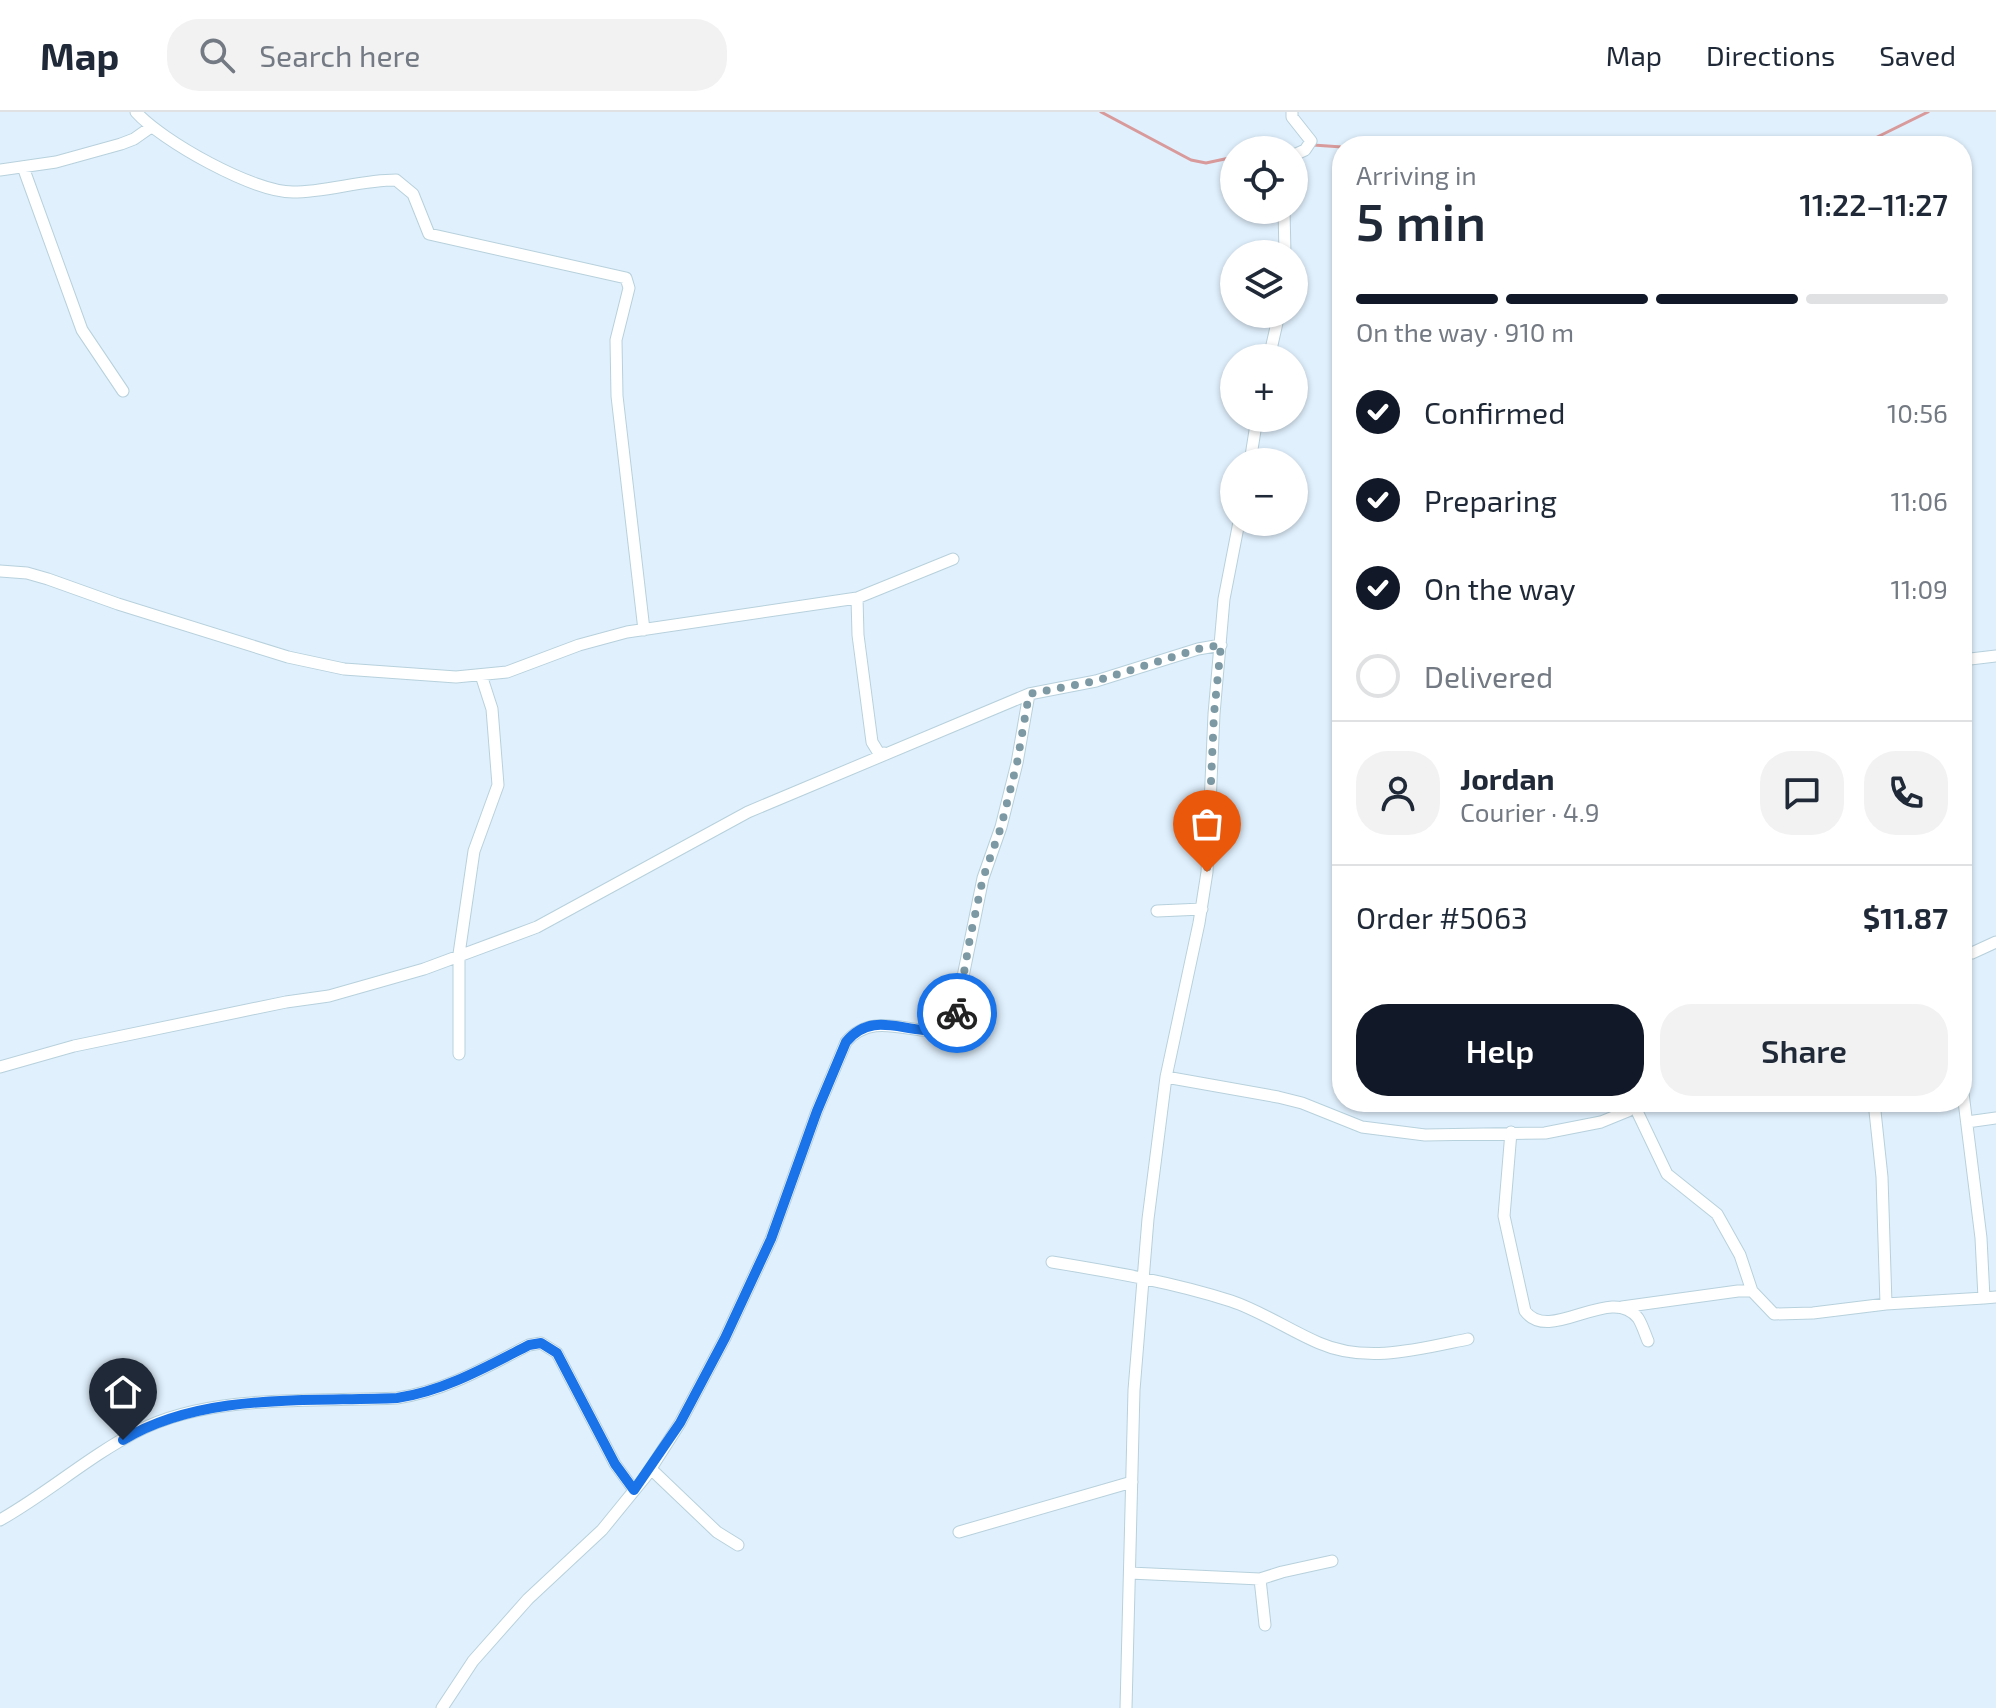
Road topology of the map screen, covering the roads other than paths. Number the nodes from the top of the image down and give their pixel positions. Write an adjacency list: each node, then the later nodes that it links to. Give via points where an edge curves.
1 (136, 112): 3 (street)
2 (1292, 112): 4 (street)
3 (151, 127): 5 (street, via 121,144); 12 (street, via 236,175 276,190 396,180 413,194 429,234 626,278 629,288 616,340 617,396)
4 (1307, 136)
5 (23, 167): 6 (street); 7 (street, via 82,330)
6 (0, 170)
7 (123, 391)
8 (1236, 536): 13 (street)
9 (953, 559): 11 (street)
10 (0, 571): 16 (street, via 48,579 288,657 357,670)
11 (857, 598): 12 (street); 18 (street, via 872,742 880,755)
12 (644, 630): 16 (street, via 579,645 507,672)
13 (1221, 645): 17 (street); 19 (street)
14 (1996, 656): 15 (street)
15 (1972, 659)
16 (481, 675): 23 (street, via 492,709 498,785 474,851)
17 (1029, 694): 18 (street); 42 (street, via 954,1021 938,1031 871,1025 846,1042 771,1239 725,1338)
18 (885, 753): 23 (street, via 748,812 537,927)
19 (1202, 909): 20 (street); 26 (street)
20 (1157, 911)
21 (1996, 942): 22 (street)
22 (1972, 953)
23 (459, 954): 24 (street); 25 (street, via 329,996 74,1046)
24 (459, 1054)
25 (0, 1067)
26 (1166, 1077): 33 (street, via 1302,1103 1362,1127 1425,1135); 35 (street)
27 (1625, 1112): 33 (street, via 1585,1126)
28 (1638, 1112): 36 (street, via 1667,1174 1724,1224)
29 (1875, 1112): 38 (street)
30 (1966, 1112): 32 (street)
31 (1996, 1118): 32 (street)
32 (1967, 1122): 37 (street)
33 (1511, 1132): 39 (street, via 1504,1216 1525,1311 1544,1322)
34 (1052, 1262): 35 (street)
35 (1144, 1277): 40 (street, via 1233,1302 1342,1350 1390,1355); 43 (street)
36 (1752, 1291): 38 (street, via 1779,1315); 39 (street)
37 (1990, 1298): 38 (street)
38 (1886, 1304)
39 (1621, 1307): 41 (street, via 1639,1319)
40 (1468, 1339)
41 (1648, 1341)
42 (651, 1469): 44 (street); 47 (street, via 717,1532)
43 (1132, 1482): 46 (street); 49 (street)
44 (634, 1490): 45 (street, via 557,1353 541,1343 415,1395 232,1405 162,1420); 52 (street, via 602,1530 528,1599 473,1661)
45 (0, 1520)
46 (959, 1532)
47 (738, 1545)
48 (1332, 1561): 50 (street)
49 (1130, 1573): 50 (street); 53 (street)
50 (1260, 1579): 51 (street)
51 (1265, 1625)
52 (442, 1708)
53 (1126, 1708)

